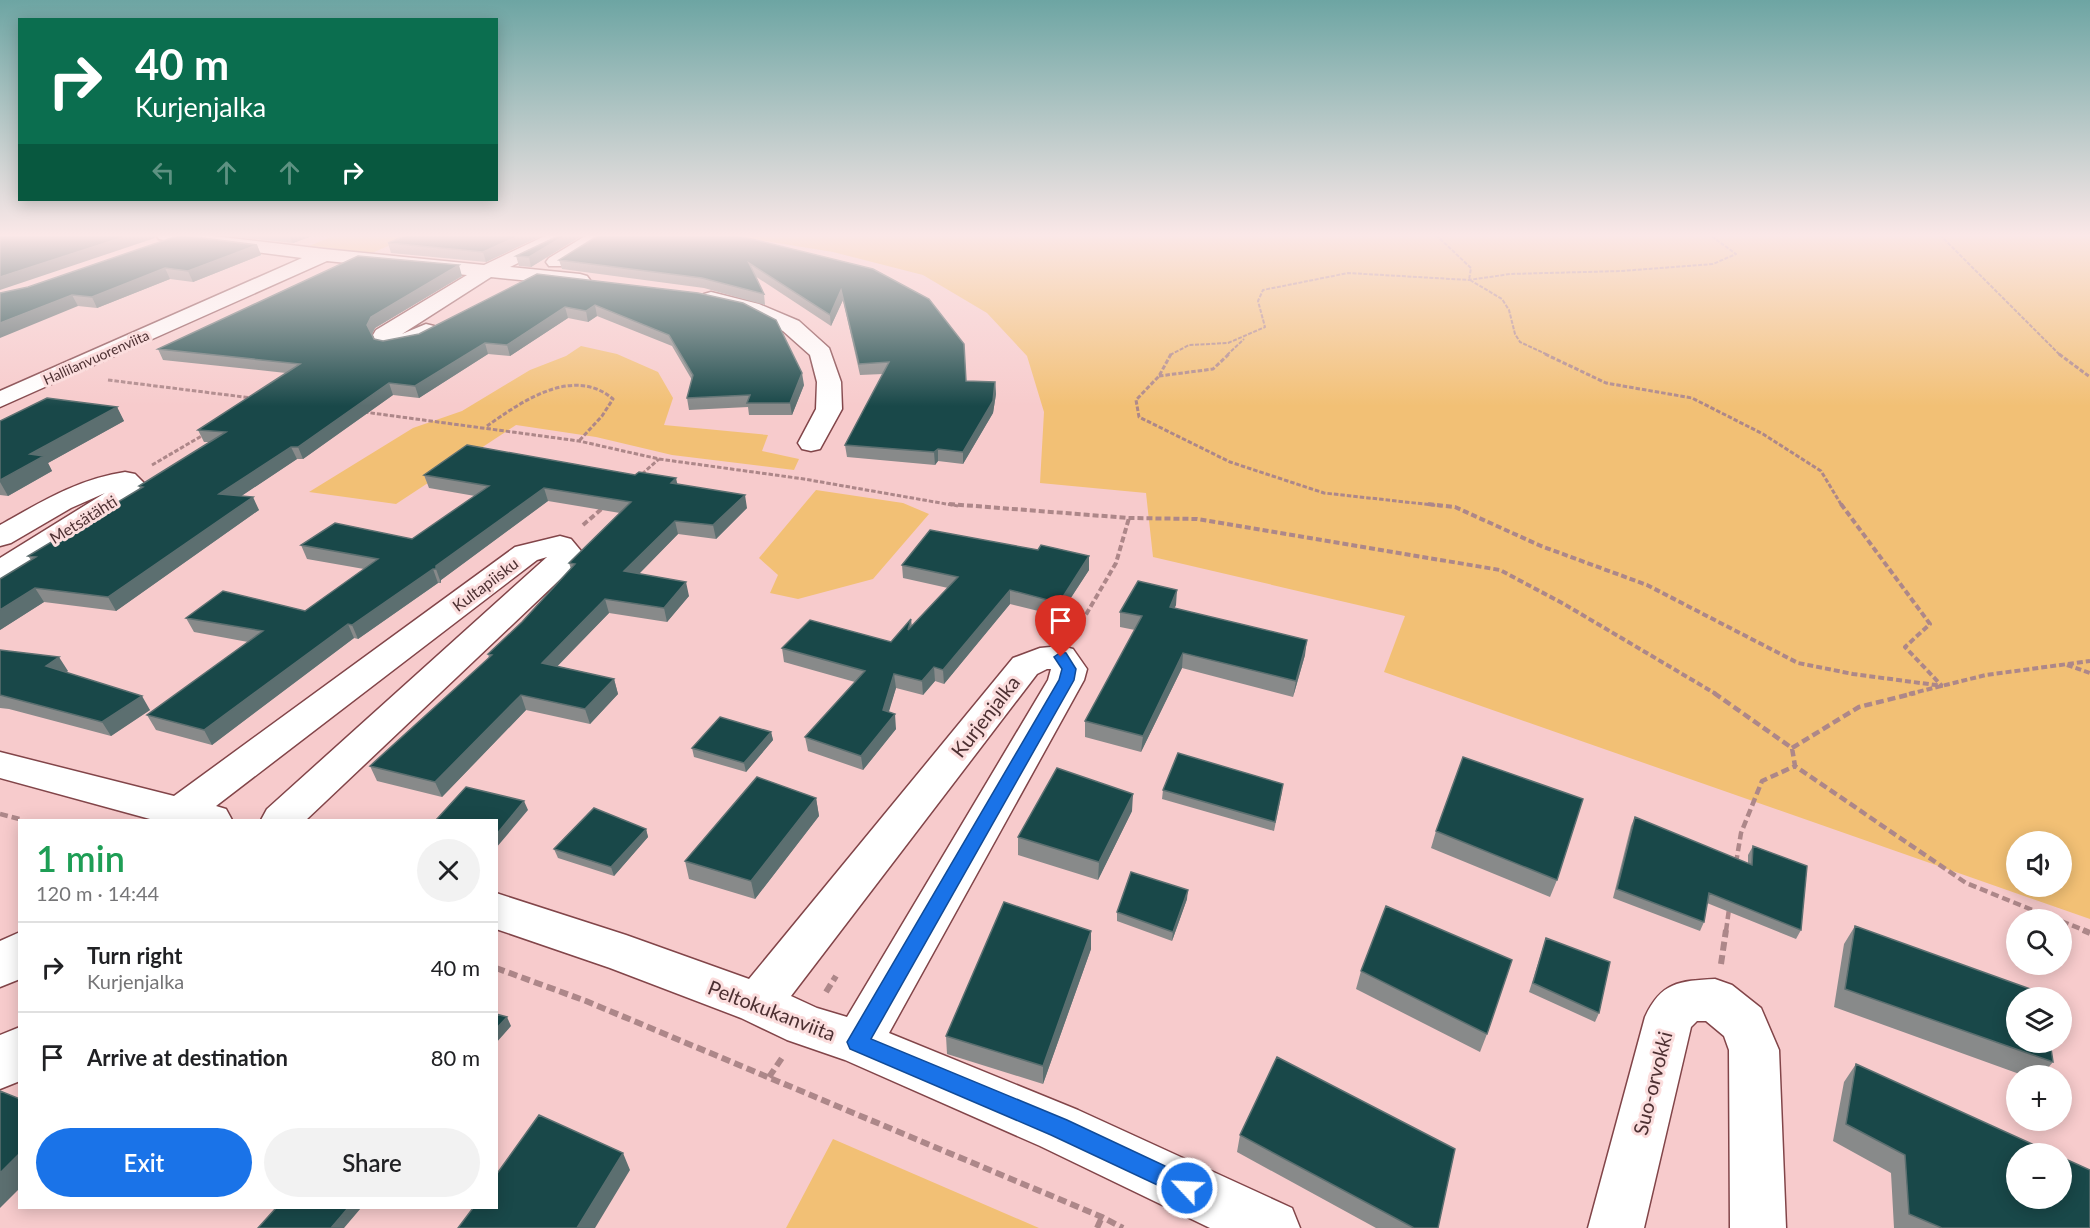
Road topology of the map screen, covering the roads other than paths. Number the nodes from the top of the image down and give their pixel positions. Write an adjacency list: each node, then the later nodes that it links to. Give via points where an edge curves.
1 (241, 292): 5 (street, Hallilanvuorenviita)
2 (452, 292): 4 (street, via 384,334 387,343 414,338)
3 (688, 294): 6 (street, via 752,308 791,326 820,353 830,382 829,409)
4 (445, 322)
5 (0, 400)
6 (812, 443)
7 (0, 537): 8 (street, Metsätähti, via 90,489 110,481 125,480 130,484 126,492)
8 (0, 571)
9 (0, 765): 10 (street)
10 (188, 817): 11 (street, Kultapiisku, via 526,553 560,545 566,551 561,561)
11 (282, 819)
12 (498, 911): 15 (street, Peltokukanviita)
13 (18, 953): 14 (street)
14 (0, 968)
15 (758, 1003): 16 (street, Peltokukanviita); 16 (street, Kurjenjalka, via 1025,666 1040,659 1061,657 1069,669 1066,680)
16 (858, 1042): 19 (street, Peltokukanviita, via 1059,1128)
17 (18, 1051): 18 (street)
18 (0, 1066)
19 (1272, 1228)
20 (1616, 1228): 21 (street, Suo-orvokki, via 1669,1017 1685,1000 1715,1000 1744,1023 1754,1050)
21 (1758, 1228)

